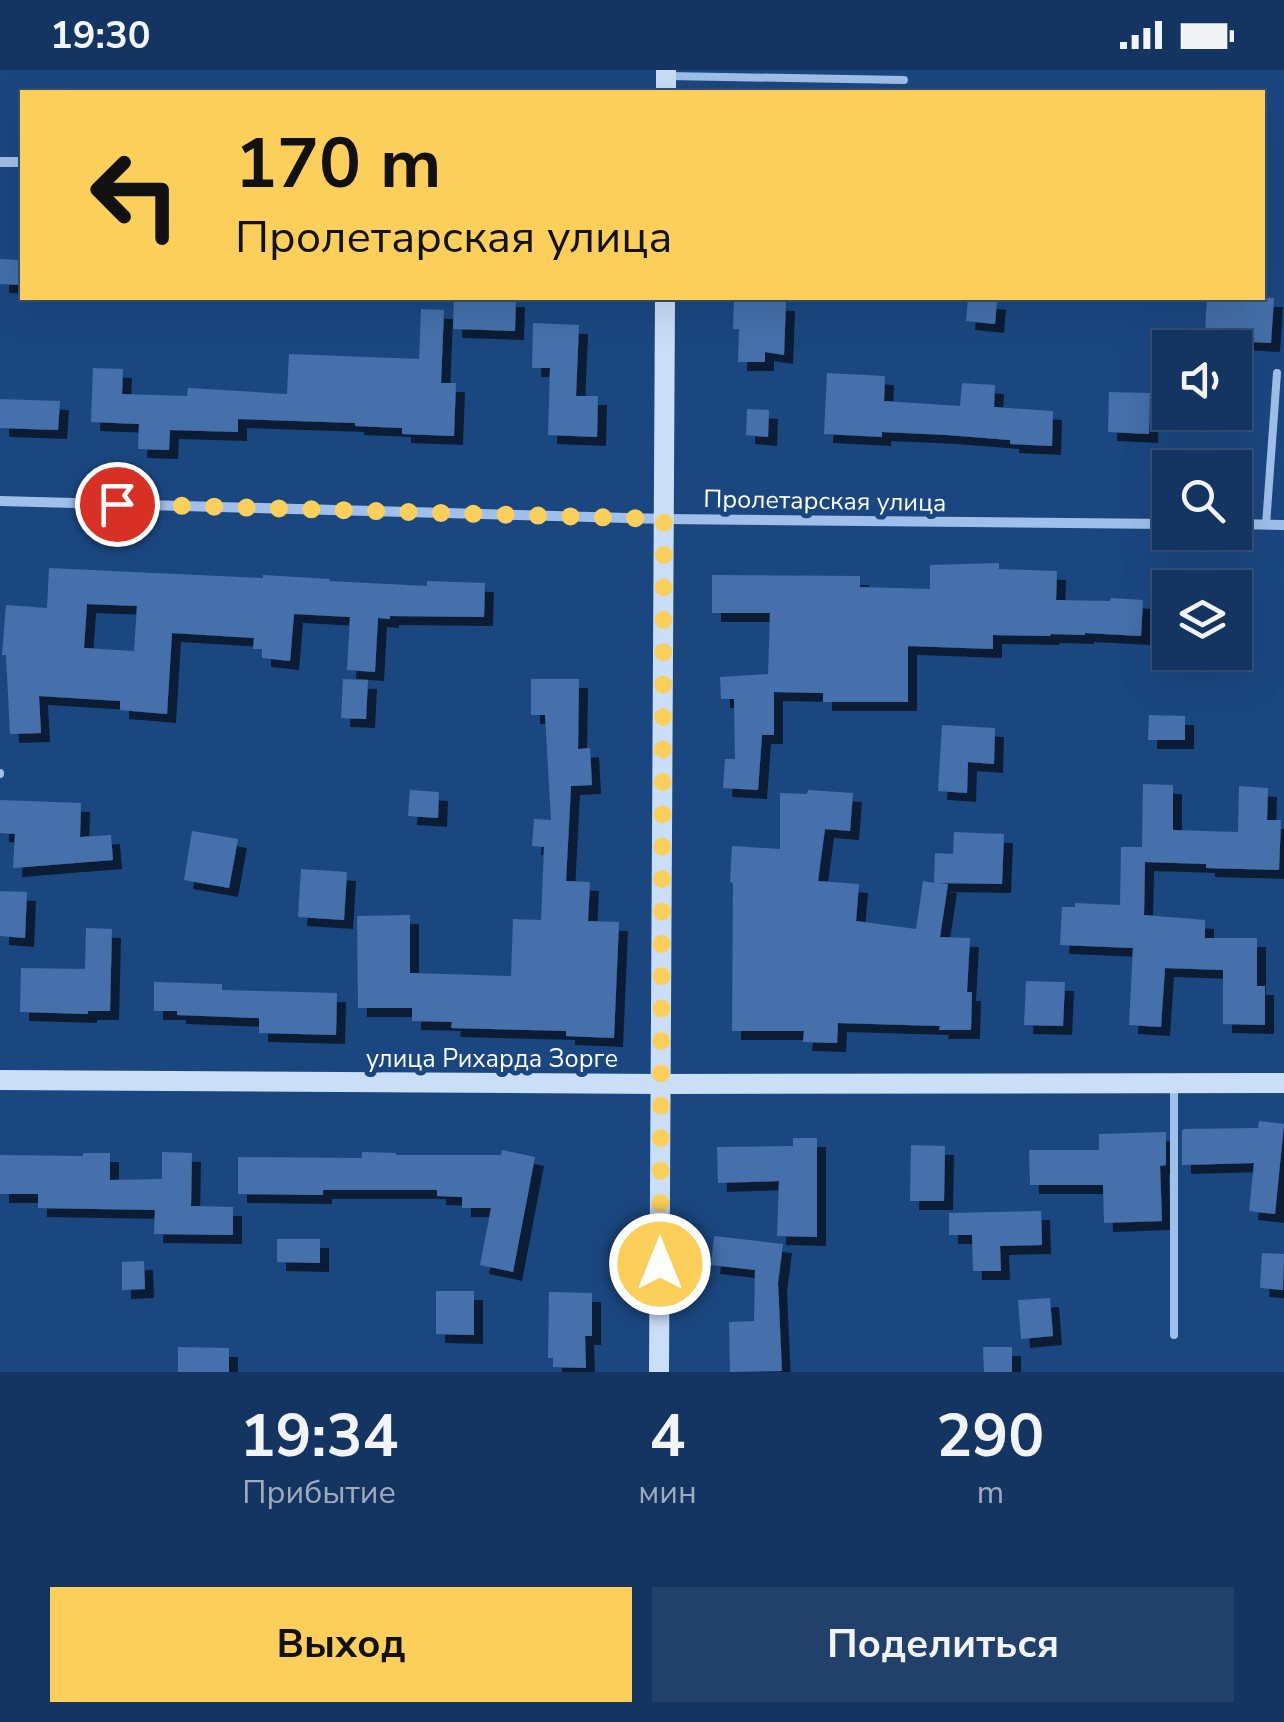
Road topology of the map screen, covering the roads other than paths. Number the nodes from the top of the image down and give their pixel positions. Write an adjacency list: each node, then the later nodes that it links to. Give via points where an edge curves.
1 (666, 79): 2 (lane)
2 (904, 80)
3 (665, 300): 6 (street)
4 (1276, 373): 9 (lane)
5 (0, 501): 6 (street, Пролетарская улица)
6 (664, 519): 7 (street, Пролетарская улица); 14 (street)
7 (1152, 524)
8 (1252, 524): 9 (street)
9 (1266, 524): 10 (street)
10 (1284, 524)
11 (0, 1080): 14 (street, улица Рихарда Зорге)
12 (1174, 1082): 13 (street, улица Рихарда Зорге); 14 (street, улица Рихарда Зорге); 15 (lane)
13 (1284, 1083)
14 (661, 1084): 16 (street)
15 (1174, 1335)
16 (659, 1372)

